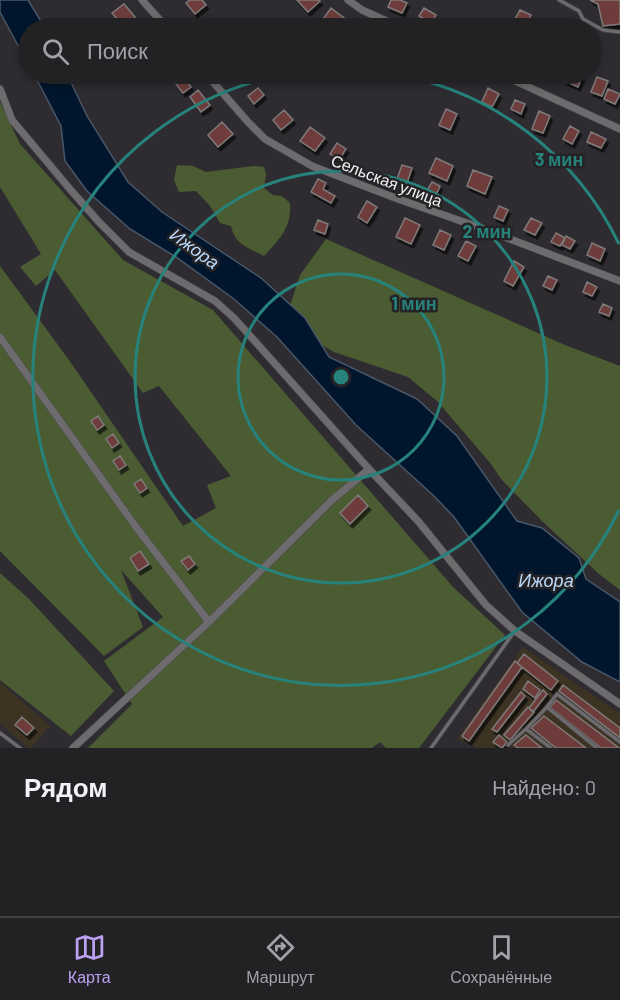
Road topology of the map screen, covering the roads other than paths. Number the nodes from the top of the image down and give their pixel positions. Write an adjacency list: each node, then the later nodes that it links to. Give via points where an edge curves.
1 (142, 0): 4 (street)
2 (348, 0): 5 (street)
3 (559, 0): 6 (lane, via 579,10)
4 (158, 18)
5 (380, 18)
6 (582, 18)
7 (602, 30): 8 (lane)
8 (620, 32)
9 (215, 84): 13 (street, Сельская улица, via 265,139 312,166)
10 (522, 84): 12 (street)
11 (0, 89): 15 (street, via 12,120 98,221 129,252 214,301 234,318)
12 (620, 129)
13 (620, 281)
14 (0, 338): 16 (street)
15 (369, 469): 16 (street, via 331,501); 17 (street, via 486,604)
16 (209, 622): 25 (street)
17 (515, 631): 18 (street); 26 (lane)
18 (620, 704)
19 (547, 707): 20 (lane); 22 (lane, via 557,694); 28 (lane)
20 (526, 729): 23 (lane); 27 (lane)
21 (0, 733): 24 (lane)
22 (620, 742)
23 (508, 747)
24 (20, 748)
25 (73, 748)
26 (431, 748)
27 (551, 748)
28 (597, 748)

